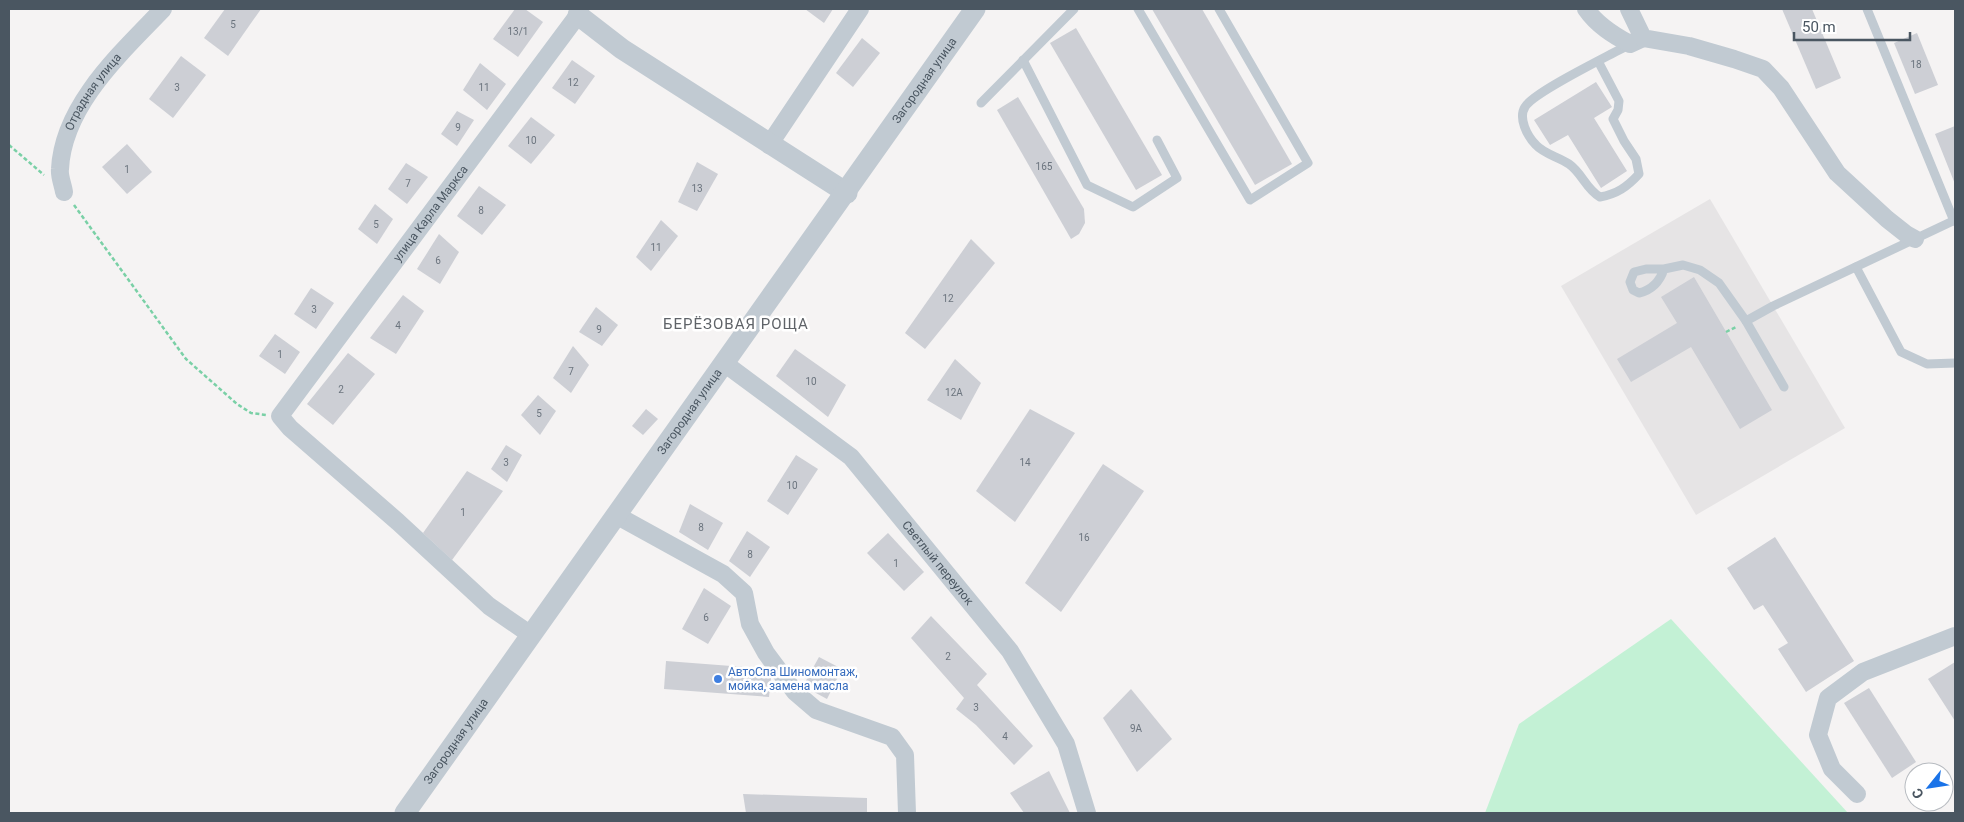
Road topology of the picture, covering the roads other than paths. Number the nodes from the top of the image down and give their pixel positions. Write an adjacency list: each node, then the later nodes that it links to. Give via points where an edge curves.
1 (163, 9): 17 (street, Отрадная улица, via 88,92 66,134 60,171)
2 (860, 9): 16 (street)
3 (975, 9): 18 (street, Загородная улица)
4 (1074, 9): 12 (lane)
5 (1138, 9): 6 (lane, via 1250,200 1308,163)
6 (1219, 9)
7 (1586, 9): 11 (street, via 1593,19 1614,35)
8 (1629, 9): 11 (street)
9 (1867, 9): 19 (lane)
10 (577, 11): 16 (street, via 622,49); 28 (street, улица Карла Маркса, via 280,416 489,606)
11 (1636, 41): 13 (lane); 20 (street, via 1689,46 1763,69 1782,88 1837,173 1880,213)
12 (1023, 60): 14 (lane); 15 (lane, via 1086,185 1133,207 1178,178)
13 (1598, 62): 13 (lane, via 1533,96 1524,108 1523,125 1536,146 1571,165 1591,192 1600,197 1612,195 1628,186 1639,174 1636,159 1613,119 1618,101)
14 (981, 103)
15 (1157, 140)
16 (769, 145): 18 (street)
17 (64, 192)
18 (847, 192): 24 (street, Загородная улица)
19 (1955, 220): 20 (lane)
20 (1915, 239): 21 (lane)
21 (1856, 268): 23 (lane); 25 (lane, via 1901,352 1927,364)
22 (1664, 269): 23 (lane, via 1683,265 1700,270 1719,283)
23 (1746, 321): 26 (lane)
24 (724, 363): 27 (street, Загородная улица); 33 (street, Светлый переулок, via 850,457 1010,651 1066,744)
25 (1955, 363)
26 (1784, 387)
27 (616, 515): 28 (street, Загородная улица); 32 (street, via 723,574 744,593 750,624 766,653 795,692 816,710 892,737 906,755)
28 (531, 635): 31 (street, Загородная улица)
29 (1955, 636): 30 (street, via 1863,672 1828,698 1818,735 1832,768)
30 (1857, 794)
31 (405, 813)
32 (907, 813)
33 (1088, 813)

